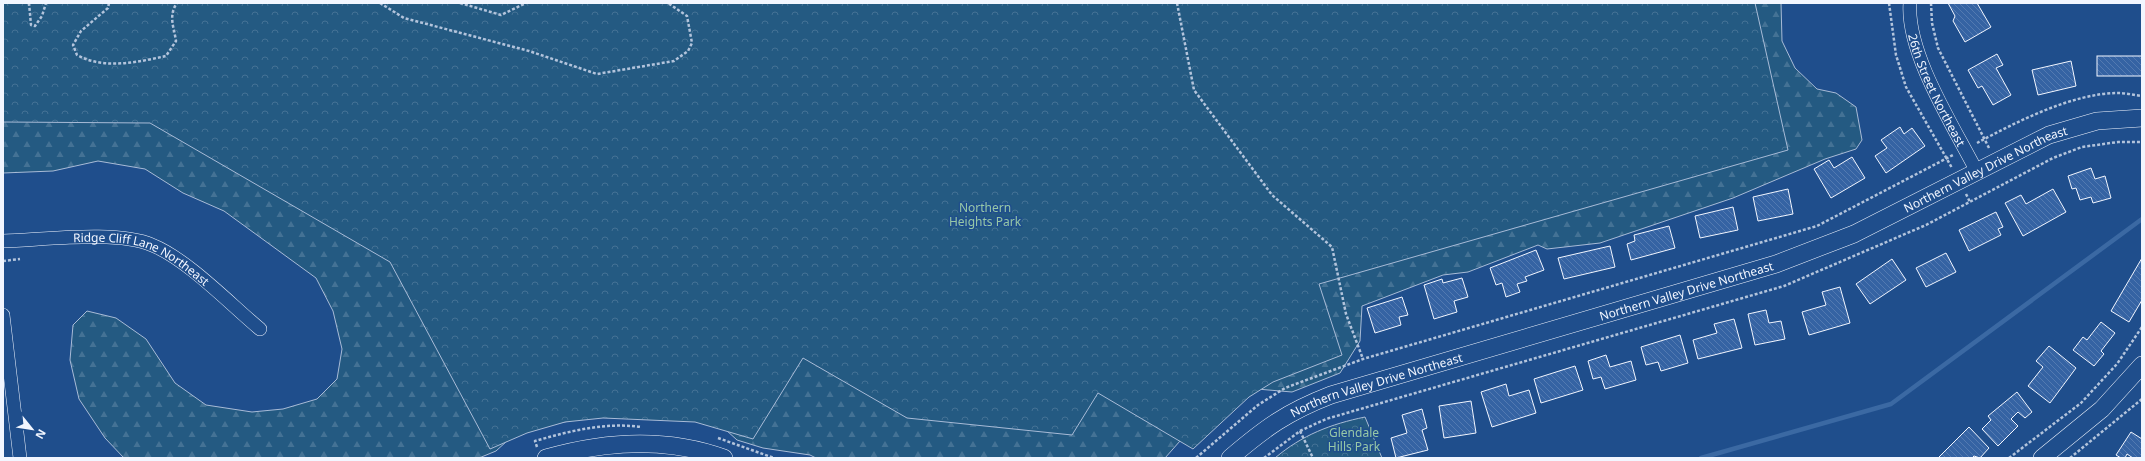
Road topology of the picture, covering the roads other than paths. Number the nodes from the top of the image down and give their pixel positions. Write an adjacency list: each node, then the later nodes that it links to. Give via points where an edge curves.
1 (1910, 3): 3 (street, 26th Street Northeast, via 1912,32 1918,54)
2 (2142, 118): 3 (street, Northern Valley Drive Northeast, via 2097,121 2072,127 2049,135)
3 (1977, 172): 11 (street, Northern Valley Drive Northeast, via 1817,250 1303,405 1265,429)
4 (3, 241): 6 (street, Ridge Cliff Lane Northeast, via 109,237 151,244 185,265)
5 (3, 315): 8 (street)
6 (260, 329)
7 (2140, 374): 12 (street)
8 (20, 458)
9 (546, 458): 10 (street, via 574,450 615,444 649,443 677,446)
10 (724, 458)
11 (1230, 458)
12 (2042, 458)

